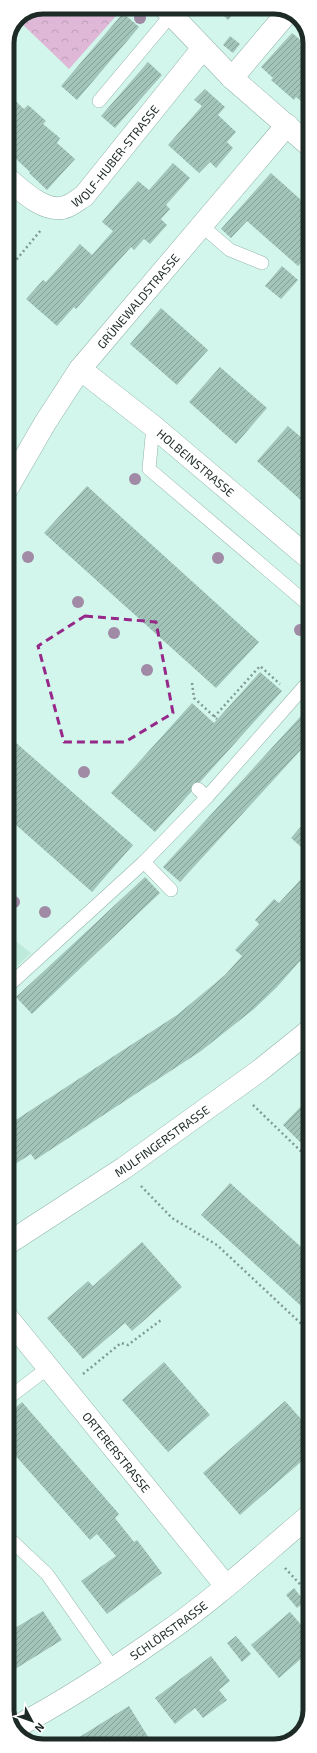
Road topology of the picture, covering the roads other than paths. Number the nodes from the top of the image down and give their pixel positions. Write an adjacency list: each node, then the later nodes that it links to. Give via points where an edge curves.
1 (165, 14): 6 (lane)
2 (170, 14): 4 (street)
3 (285, 16): 5 (street)
4 (203, 48): 5 (street); 9 (street, WOLF-HUBER-STRASSE, via 84,196 66,207 54,207 35,202)
5 (232, 78): 7 (street)
6 (99, 101)
7 (287, 125): 8 (street); 10 (street, GRÜNEWALDSTRASSE)
8 (303, 140)
9 (14, 184)
10 (202, 226): 11 (lane, via 230,250); 12 (street, GRÜNEWALDSTRASSE)
11 (262, 262)
12 (80, 368): 13 (street, HOLBEINSTRASSE); 14 (street, GRÜNEWALDSTRASSE)
13 (153, 426): 15 (street, HOLBEINSTRASSE); 16 (lane, via 149,469)
14 (14, 477)
15 (303, 553)
16 (303, 600)
17 (303, 687): 18 (lane, via 203,793)
18 (144, 862): 19 (lane); 20 (lane)
19 (171, 890)
20 (14, 981)
21 (303, 1035): 22 (street, MULFINGERSTRASSE, via 236,1088 124,1168)
22 (14, 1239)
23 (14, 1326): 24 (street, ORTERERSTRASSE)
24 (48, 1368): 25 (lane); 28 (street, ORTERERSTRASSE)
25 (14, 1394)
26 (303, 1521): 28 (street, SCHLÖRSTRASSE)
27 (14, 1543): 29 (lane, via 47,1574)
28 (226, 1586): 29 (street, SCHLÖRSTRASSE, via 162,1636)
29 (113, 1668): 30 (street, SCHLÖRSTRASSE)
30 (19, 1726)

